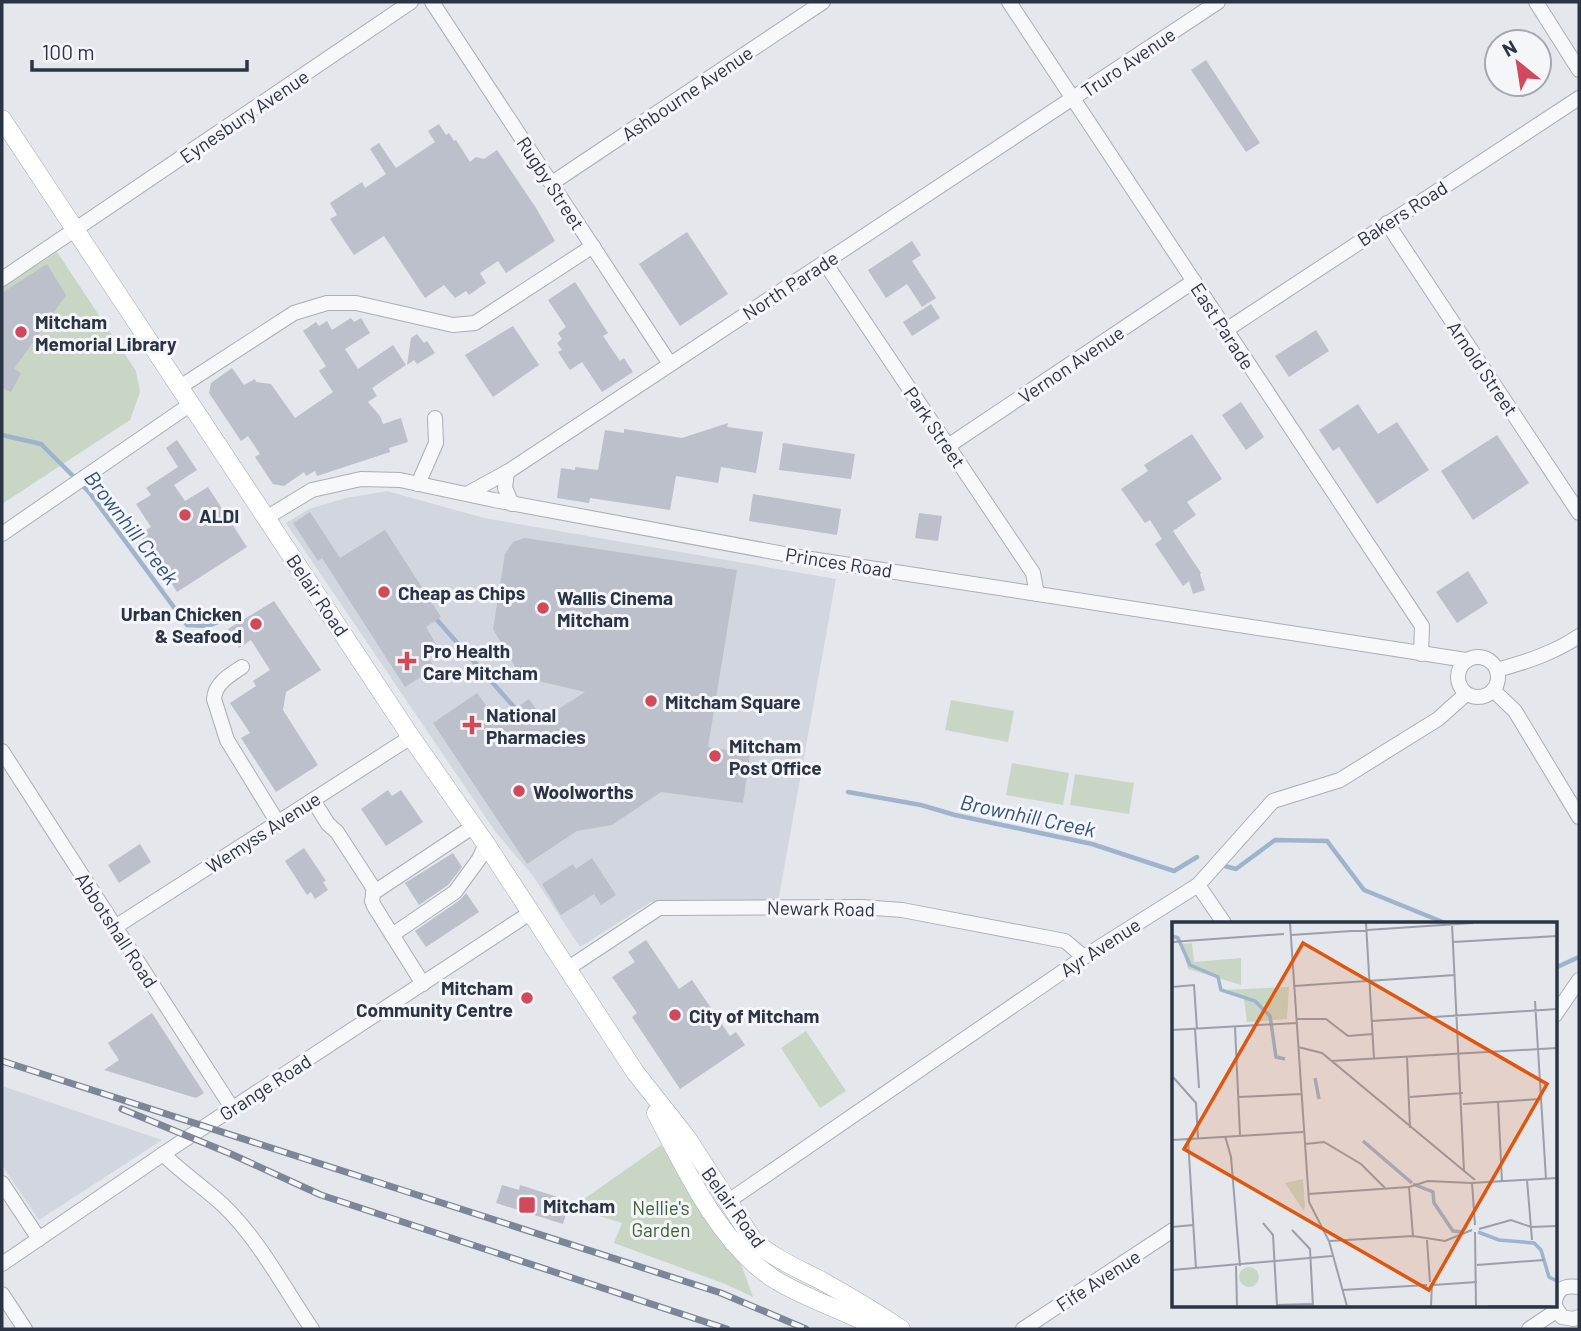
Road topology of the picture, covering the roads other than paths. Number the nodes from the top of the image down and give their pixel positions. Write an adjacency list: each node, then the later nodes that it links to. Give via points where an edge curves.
1 (411, 2): 13 (street, Eynesbury Avenue)
2 (432, 2): 11 (street, Rugby Street)
3 (823, 2): 11 (street, Ashbourne Avenue)
4 (1009, 2): 9 (street, East Parade)
5 (1218, 2): 9 (street, Truro Avenue)
6 (1536, 2): 7 (street)
7 (1579, 70)
8 (1579, 98): 12 (street, Bakers Road)
9 (1073, 99): 15 (street, North Parade); 17 (street, East Parade)
10 (2, 118): 13 (main road, Belair Road)
11 (552, 183): 14 (street, Rugby Street)
12 (1387, 223): 18 (street, Bakers Road); 28 (street, Arnold Street)
13 (76, 230): 16 (street, Eynesbury Avenue); 20 (main road, Belair Road)
14 (593, 246): 19 (street, Rugby Street); 20 (street, via 475,323 453,325 356,303 327,303 294,313)
15 (825, 263): 19 (street, North Parade); 23 (street, Park Street)
16 (2, 279)
17 (1194, 281): 18 (street, East Parade); 23 (street, Vernon Avenue)
18 (1226, 330): 33 (street, East Parade, via 1422,626)
19 (670, 363): 24 (street, North Parade)
20 (180, 387): 21 (main road, Belair Road)
21 (191, 404): 29 (main road, Belair Road); 30 (street)
22 (435, 418): 25 (street, via 436,443)
23 (948, 446): 31 (street, Park Street, via 1034,575)
24 (507, 472): 26 (street, North Parade); 27 (street, via 505,488)
25 (418, 484): 26 (street, Princes Road); 29 (street, Princes Road, via 400,480 343,482 312,490)
26 (467, 494): 27 (street, Princes Road)
27 (512, 503): 31 (street, Princes Road, via 811,559)
28 (1579, 513)
29 (266, 518): 40 (main road, Belair Road)
30 (2, 534)
31 (1037, 594): 33 (street, Princes Road)
32 (1579, 636): 36 (street, via 1527,662)
33 (1421, 654): 34 (street, Princes Road); 37 (street, Princes Road)
34 (1466, 660): 36 (street, via 1483,657); 37 (street)
35 (242, 667): 44 (street, via 219,685 214,698 226,740)
36 (1497, 670): 38 (street)
37 (1457, 675): 39 (street)
38 (1493, 691): 39 (street, via 1483,697); 43 (street, via 1515,711)
39 (1466, 694): 47 (street, Ayr Avenue, via 1438,719 1340,780 1273,801)
40 (411, 737): 42 (street, Wemyss Avenue); 45 (main road, Belair Road)
41 (2, 751): 51 (street, Abbotshall Road)
42 (313, 800): 44 (street, Wemyss Avenue); 48 (street)
43 (1579, 817)
44 (278, 823): 51 (street, Wemyss Avenue)
45 (474, 826): 46 (main road, Belair Road); 48 (street)
46 (486, 844): 49 (main road, Belair Road); 52 (street, via 455,892)
47 (1202, 879): 50 (street); 53 (street, Ayr Avenue)
48 (373, 893): 52 (street, via 374,906)
49 (530, 913): 54 (main road, Belair Road); 56 (street, Grange Road)
50 (1224, 922)
51 (115, 928): 59 (street, Abbotshall Road)
52 (392, 935): 56 (street)
53 (1084, 957): 54 (street, Newark Road, via 1065,941 902,910 659,908); 62 (street, Ayr Avenue)
54 (567, 969): 58 (main road, Belair Road)
55 (1579, 980): 57 (street)
56 (423, 984): 59 (street, Grange Road)
57 (1556, 1014)
58 (635, 1072): 62 (main road, Belair Road, via 687,1138); 73 (main road, Belair Road, via 686,1171 734,1244 777,1281)
59 (232, 1108): 60 (street, Grange Road)
60 (163, 1154): 64 (street, Grange Road); 72 (street, via 224,1206 250,1236)
61 (2, 1183): 64 (street)
62 (727, 1202): 74 (main road, Belair Road, via 766,1252)
63 (1172, 1231): 75 (street, Fife Avenue)
64 (39, 1239): 65 (street, Grange Road)
65 (2, 1264)
66 (1558, 1282): 67 (street)
67 (1579, 1287)
68 (2, 1294): 71 (street)
69 (1555, 1306): 70 (street, via 1562,1317); 76 (street)
70 (1579, 1317)
71 (25, 1329)
72 (312, 1329)
73 (874, 1329)
74 (901, 1329)
75 (1023, 1329)
76 (1528, 1329)

